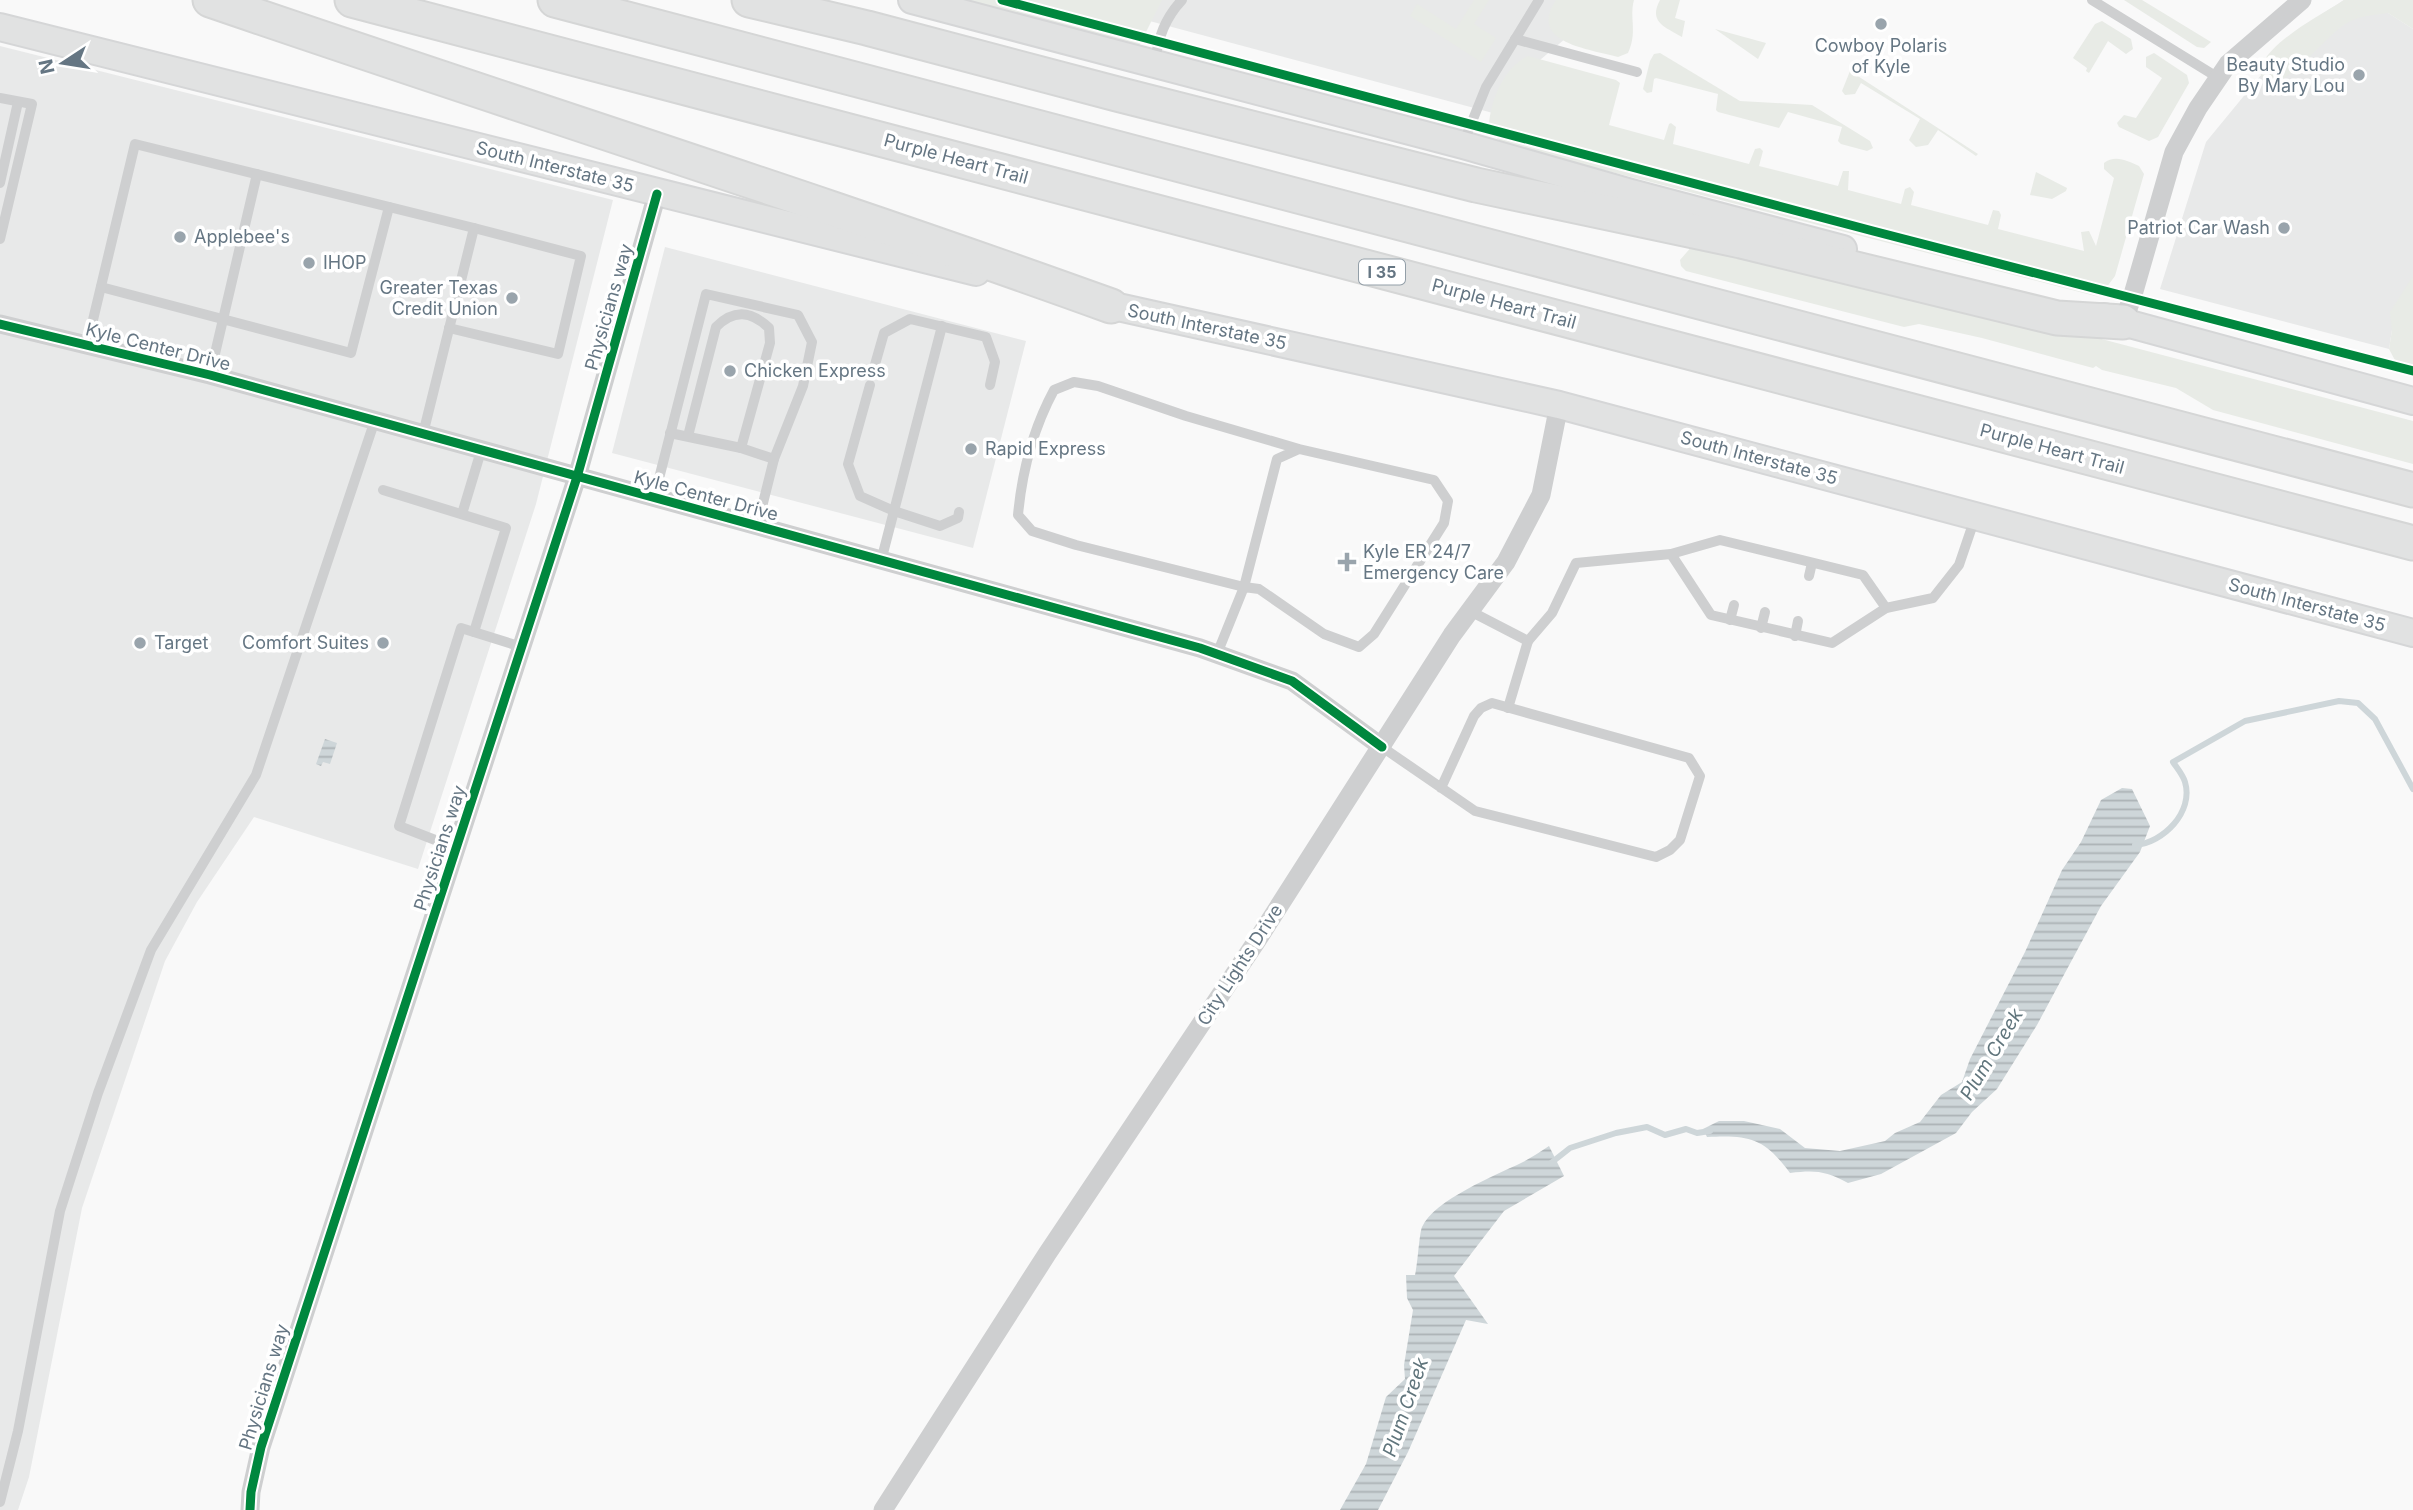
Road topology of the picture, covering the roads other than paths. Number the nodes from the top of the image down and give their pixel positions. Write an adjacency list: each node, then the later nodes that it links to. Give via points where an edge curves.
1 (210, 0): 25 (highway, via 926,239)
2 (352, 0): 55 (highway, Purple Heart Trail / I 35)
3 (555, 0): 48 (highway)
4 (749, 0): 27 (highway, via 1476,185 1741,241 2057,318)
5 (1182, 0): 12 (lane, via 1170,13 1157,43)
6 (1539, 0): 11 (lane)
7 (2092, 0): 14 (lane)
8 (2302, 0): 14 (street)
9 (926, 2): 12 (main road)
10 (0, 27): 20 (main road, South Interstate 35)
11 (1515, 39): 13 (lane); 17 (lane, via 1486,87)
12 (1154, 65): 17 (main road)
13 (1637, 72)
14 (2217, 77): 27 (street, via 2174,152)
15 (0, 98): 16 (lane)
16 (18, 102): 19 (lane); 23 (lane, via 32,104)
17 (1463, 145): 27 (main road)
18 (257, 174): 21 (lane); 24 (lane, via 135,144); 26 (lane)
19 (0, 183)
20 (657, 194): 25 (main road, South Interstate 35); 46 (street, Physicians way)
21 (388, 207): 22 (lane); 26 (lane, via 351,353)
22 (474, 228): 30 (lane); 30 (lane, via 581,256 558,354)
23 (0, 239)
24 (101, 287): 26 (lane); 31 (lane)
25 (1111, 306): 37 (main road, South Interstate 35)
26 (223, 319): 33 (lane)
27 (2123, 322): 36 (main road)
28 (0, 324): 31 (street, Kyle Center Drive)
29 (942, 326): 32 (lane, via 910,319 884,333); 35 (lane, via 986,337 995,362); 50 (lane)
30 (449, 328): 40 (lane)
31 (87, 345): 33 (street, Kyle Center Drive)
32 (874, 368)
33 (210, 375): 38 (street, Kyle Center Drive)
34 (870, 385): 50 (lane, via 848,464 860,496)
35 (990, 385)
36 (2413, 401)
37 (1559, 405): 53 (main road, South Interstate 35); 67 (street, City Lights Drive, via 1541,495 1506,562)
38 (375, 420): 40 (street, Kyle Center Drive); 82 (lane, via 256,775 150,950 98,1093 61,1211)
39 (670, 433): 41 (lane); 45 (lane, via 706,294 798,315 812,342 803,386); 49 (lane)
40 (423, 434): 44 (street, Kyle Center Drive)
41 (688, 436): 42 (lane); 42 (lane, via 716,327 725,317 741,314 758,318 769,328 770,343)
42 (741, 448): 45 (lane)
43 (1299, 449): 64 (lane, via 1277,459); 64 (lane, via 1434,480 1448,501 1444,523 1374,634 1359,647 1324,634 1259,589); 64 (lane, via 1074,382 1054,390 1041,414 1021,482 1018,515 1032,531)
44 (481, 450): 46 (street, Kyle Center Drive); 52 (lane)
45 (774, 458): 54 (lane)
46 (577, 477): 49 (street, Kyle Center Drive); 76 (street, Physicians way)
47 (383, 490): 52 (lane)
48 (2413, 490)
49 (654, 498): 54 (street, Kyle Center Drive)
50 (894, 512): 51 (lane, via 940,526 958,518); 60 (lane)
51 (959, 512)
52 (462, 514): 72 (lane, via 506,528)
53 (1976, 516): 66 (lane, via 1959,565 1933,598); 73 (main road, South Interstate 35)
54 (757, 527): 60 (street, Kyle Center Drive)
55 (2413, 544)
56 (1748, 547): 57 (lane, via 1720,540); 58 (lane); 59 (lane)
57 (1671, 554): 69 (lane, via 1711,615); 75 (lane, via 1576,563 1552,613)
58 (1780, 555): 61 (lane); 62 (lane)
59 (1745, 560)
60 (881, 561): 77 (street, Kyle Center Drive)
61 (1812, 563): 63 (lane); 66 (lane, via 1863,575)
62 (1776, 568)
63 (1810, 576)
64 (1244, 587): 77 (lane)
65 (1734, 605): 69 (lane)
66 (1886, 608): 74 (lane, via 1832,643)
67 (1470, 611): 75 (lane); 79 (street, City Lights Drive)
68 (1765, 612): 71 (lane)
69 (1730, 620): 71 (lane)
70 (1798, 621): 74 (lane)
71 (1761, 628): 74 (lane)
72 (474, 632): 76 (lane); 81 (lane, via 461,628 399,826)
73 (2413, 633)
74 (1795, 636)
75 (1528, 641): 78 (lane)
76 (522, 647): 81 (street, Physicians way)
77 (1217, 654): 79 (street, Kyle Center Drive, via 1292,681)
78 (1508, 708): 80 (lane, via 1492,704 1474,716); 80 (lane, via 1689,758 1700,776 1679,840 1656,857 1475,811)
79 (1382, 747): 80 (lane); 84 (street, City Lights Drive)
80 (1441, 788)
81 (456, 848): 83 (street, Physicians way, via 261,1447)
82 (0, 1502)
83 (250, 1510)
84 (883, 1510)

